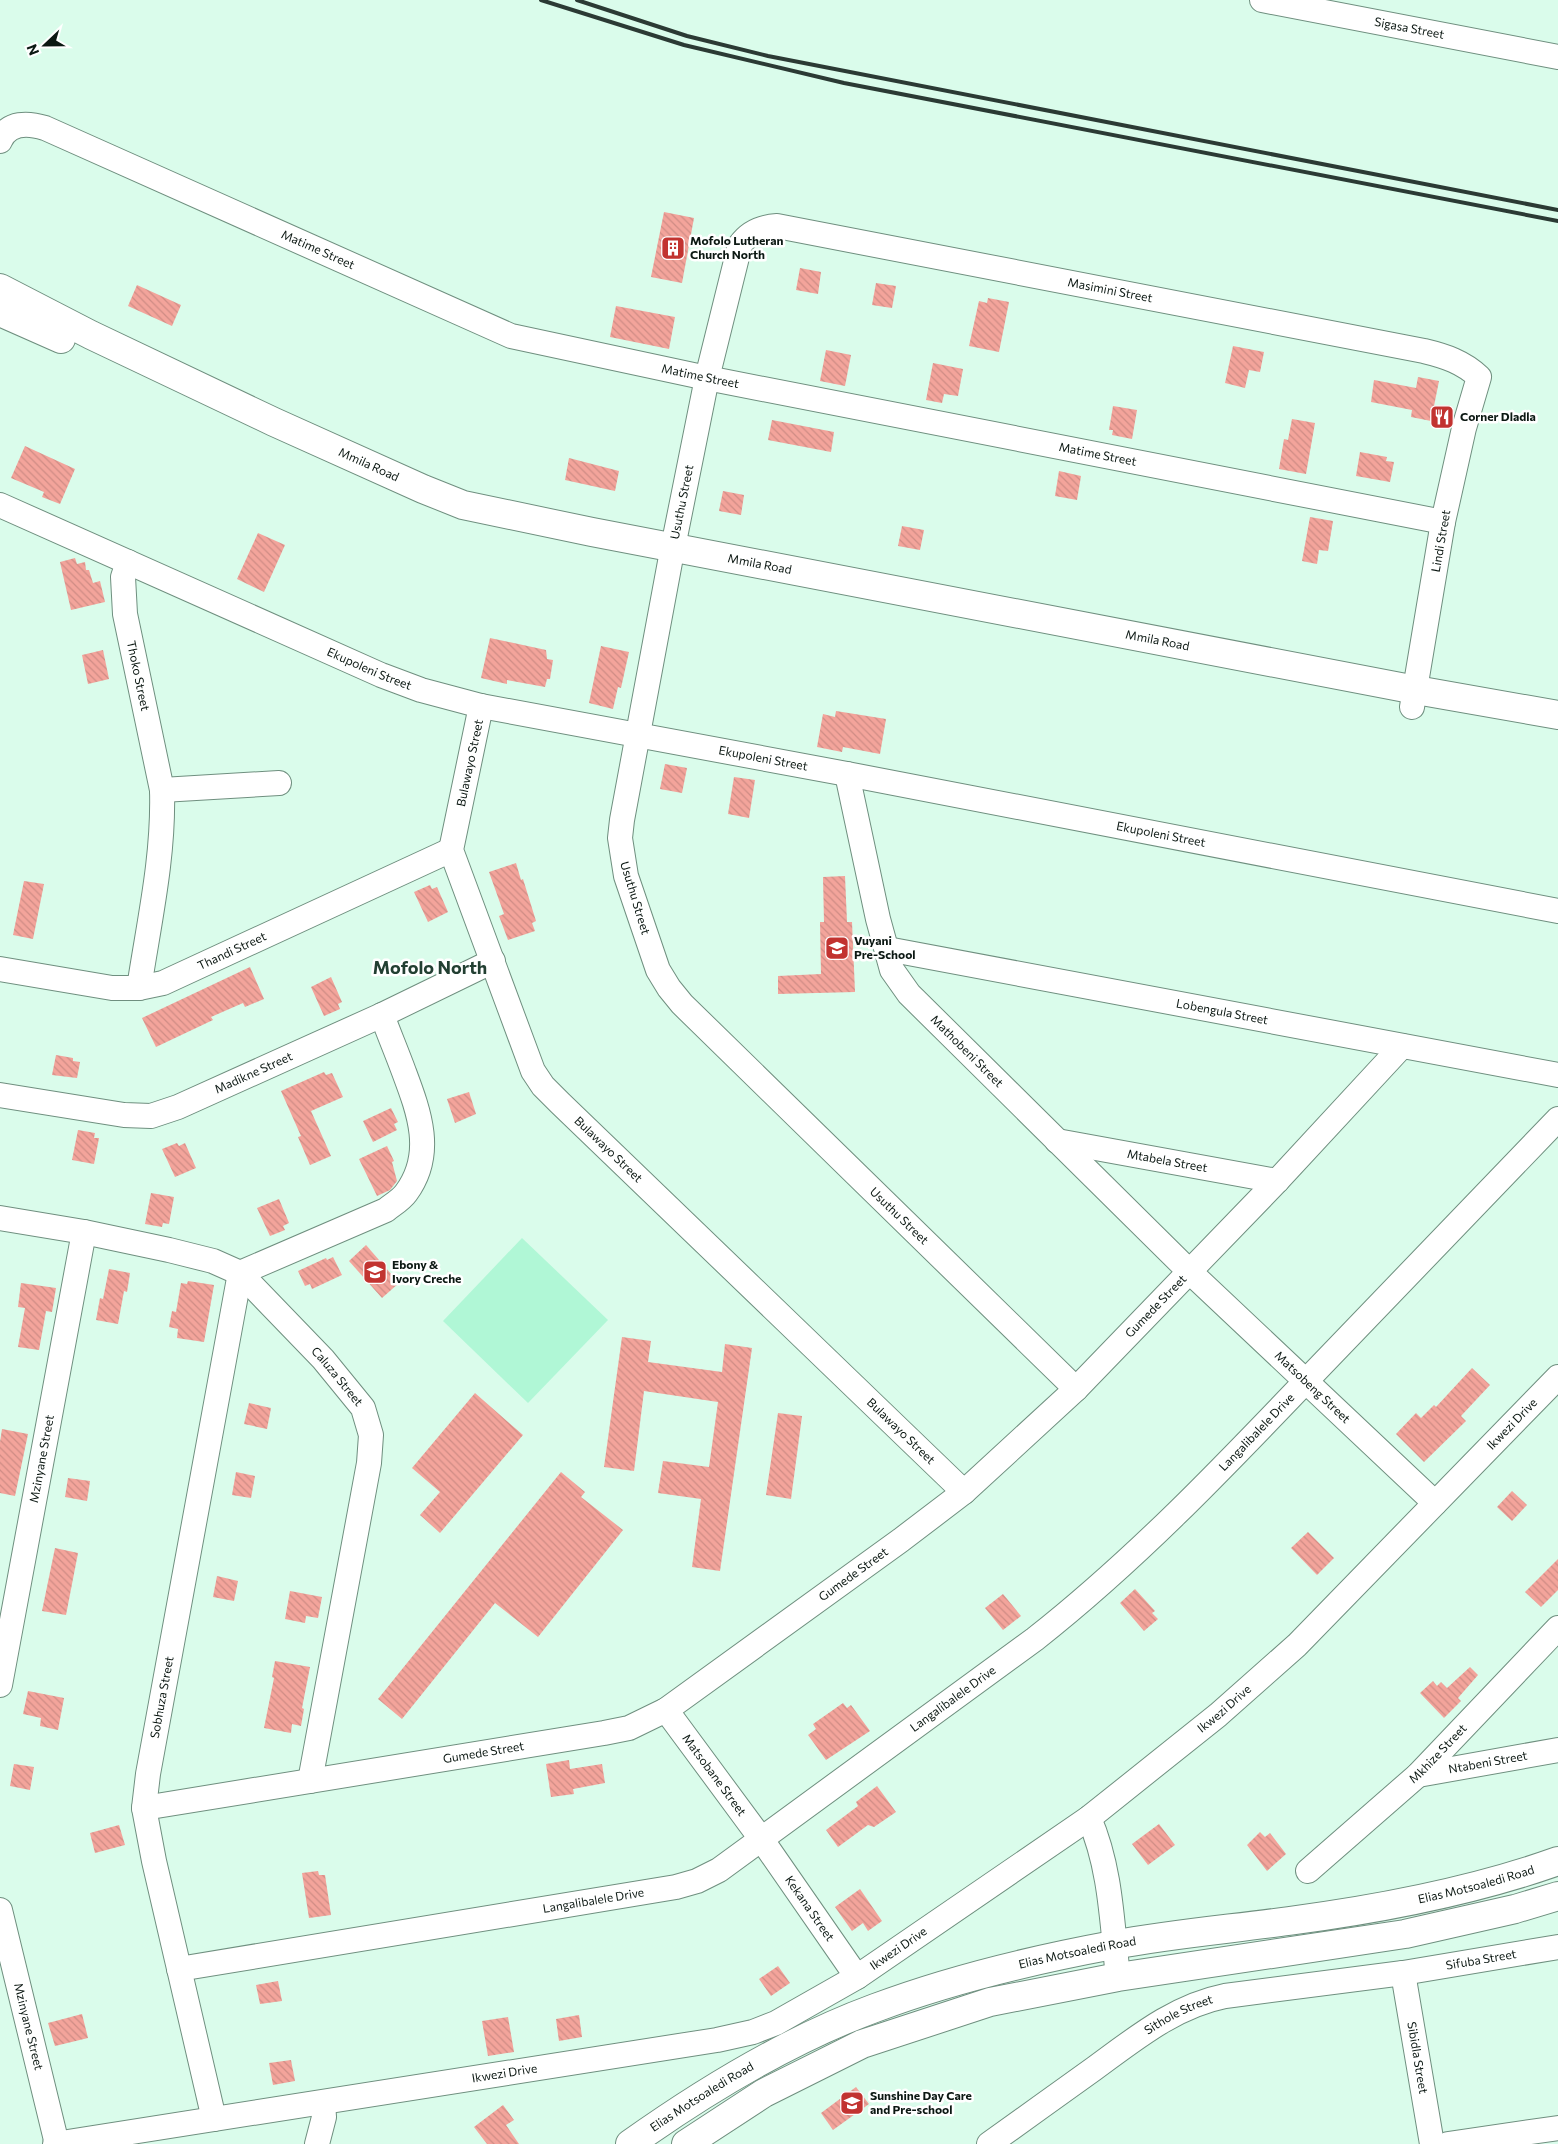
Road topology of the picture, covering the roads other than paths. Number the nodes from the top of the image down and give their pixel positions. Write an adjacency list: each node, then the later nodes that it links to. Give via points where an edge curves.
1 (1262, 0): 2 (street, Sigasa Street)
2 (1297, 3): 3 (street, Sigasa Street)
3 (1558, 57)
4 (5, 128): 9 (street, Matime Street, via 28,123 46,128 511,336)
5 (740, 245): 8 (street, Masimini Street, via 751,234 777,226 1424,351 1452,358); 9 (street, Usuthu Street)
6 (0, 288): 10 (main road, Mmila Road)
7 (0, 312): 10 (main road, Mmila Road)
8 (1479, 377): 12 (street, Lindi Street)
9 (707, 378): 12 (street, Matime Street); 13 (street, Usuthu Street)
10 (326, 454): 13 (main road, Mmila Road, via 450,513 507,529)
11 (0, 505): 14 (street, Ekupoleni Street)
12 (1443, 522): 15 (street, Lindi Street)
13 (671, 554): 15 (main road, Mmila Road, via 1246,672); 19 (street, Usuthu Street)
14 (128, 562): 16 (street, Ekupoleni Street, via 381,675 421,690); 22 (street, Thoko Street, via 123,577 125,614)
15 (1414, 699): 17 (main road, Mmila Road); 18 (main road, Mmila Road)
16 (482, 706): 19 (street, Ekupoleni Street); 23 (street, Bulawayo Street)
17 (1558, 715)
18 (1558, 733)
19 (638, 734): 20 (street, Ekupoleni Street); 42 (street, Usuthu Street, via 622,820 622,857 658,970 669,988)
20 (847, 774): 24 (street, Ekupoleni Street); 25 (street, Mathobeni Street)
21 (279, 783): 22 (street)
22 (162, 790): 28 (street, Thoko Street, via 161,850)
23 (451, 850): 26 (street, Bulawayo Street); 28 (street, Thandi Street, via 163,983)
24 (1558, 911)
25 (886, 949): 30 (street, Lobengula Street); 34 (street, Mathobeni Street, via 892,970 909,994)
26 (493, 961): 29 (street, Madikne Street); 43 (street, Bulawayo Street, via 527,1058 543,1086)
27 (0, 969): 28 (street, Thandi Street, via 112,988)
28 (139, 988)
29 (382, 1015): 32 (street, Madikne Street, via 178,1107 151,1116 124,1115); 39 (street, via 419,1112 423,1138 416,1176 406,1194 386,1210)
30 (1402, 1046): 31 (street, Lobengula Street); 35 (street, Gumede Street)
31 (1558, 1076)
32 (0, 1095)
33 (1558, 1119): 41 (street, Langalibalele Drive)
34 (1057, 1142): 35 (street, Mtabela Street); 38 (street, Mathobeni Street)
35 (1277, 1181): 38 (street, Gumede Street)
36 (0, 1218): 37 (street, Caluza Street)
37 (84, 1232): 39 (street, Caluza Street, via 204,1259); 46 (street, Mzinyane Street)
38 (1190, 1272): 41 (street, Matsobeng Street); 42 (street, Gumede Street)
39 (240, 1273): 50 (street, Caluza Street, via 323,1358 363,1408 371,1435 369,1463); 51 (street, Sobhuza Street)
40 (1558, 1377): 44 (street, Ikwezi Drive)
41 (1305, 1382): 44 (street, Matsobeng Street); 53 (street, Langalibalele Drive, via 1189,1502 1076,1606)
42 (1076, 1389): 43 (street, Gumede Street)
43 (964, 1492): 47 (street, Gumede Street)
44 (1435, 1503): 52 (street, Ikwezi Drive, via 1297,1645 1218,1715)
45 (1558, 1628): 49 (street, Mkhize Street)
46 (0, 1685)
47 (666, 1710): 50 (street, Gumede Street, via 629,1728 604,1733); 53 (street, Matsobane Street)
48 (1558, 1750): 49 (street, Ntabeni Street)
49 (1418, 1775): 55 (street, Mkhize Street)
50 (310, 1780): 51 (street, Gumede Street)
51 (144, 1808): 60 (street, Sobhuza Street)
52 (1089, 1818): 58 (street, via 1104,1864); 63 (street, Ikwezi Drive)
53 (762, 1840): 60 (street, Langalibalele Drive, via 719,1870 676,1887); 63 (street, Kekana Street)
54 (1558, 1862): 58 (main road, Elias Motsoaledi Road, via 1491,1883 1394,1904)
55 (1308, 1871)
56 (1558, 1896): 62 (main road, via 1515,1910 1405,1934)
57 (0, 1910): 67 (street, Mzinyane Street)
58 (1114, 1944): 62 (street); 69 (main road, Elias Motsoaledi Road, via 946,1984 829,2027 714,2088)
59 (1558, 1947): 61 (street, Sifuba Street)
60 (179, 1969): 65 (street, Sobhuza Street)
61 (1403, 1973): 71 (street, Sithole Street, via 1225,1996 1189,2006 1136,2038); 72 (street, Sibidla Street)
62 (1118, 1976): 70 (main road, via 990,2002 862,2044 764,2093)
63 (858, 1977): 64 (street, Ikwezi Drive, via 753,2032)
64 (323, 2103): 65 (street, Ikwezi Drive); 68 (street, via 324,2117)
65 (214, 2119): 67 (street, Ikwezi Drive)
66 (1555, 2133): 73 (street)
67 (56, 2144)
68 (317, 2144)
69 (630, 2144)
70 (686, 2144)
71 (989, 2144)
72 (1432, 2144)
73 (1448, 2144)

